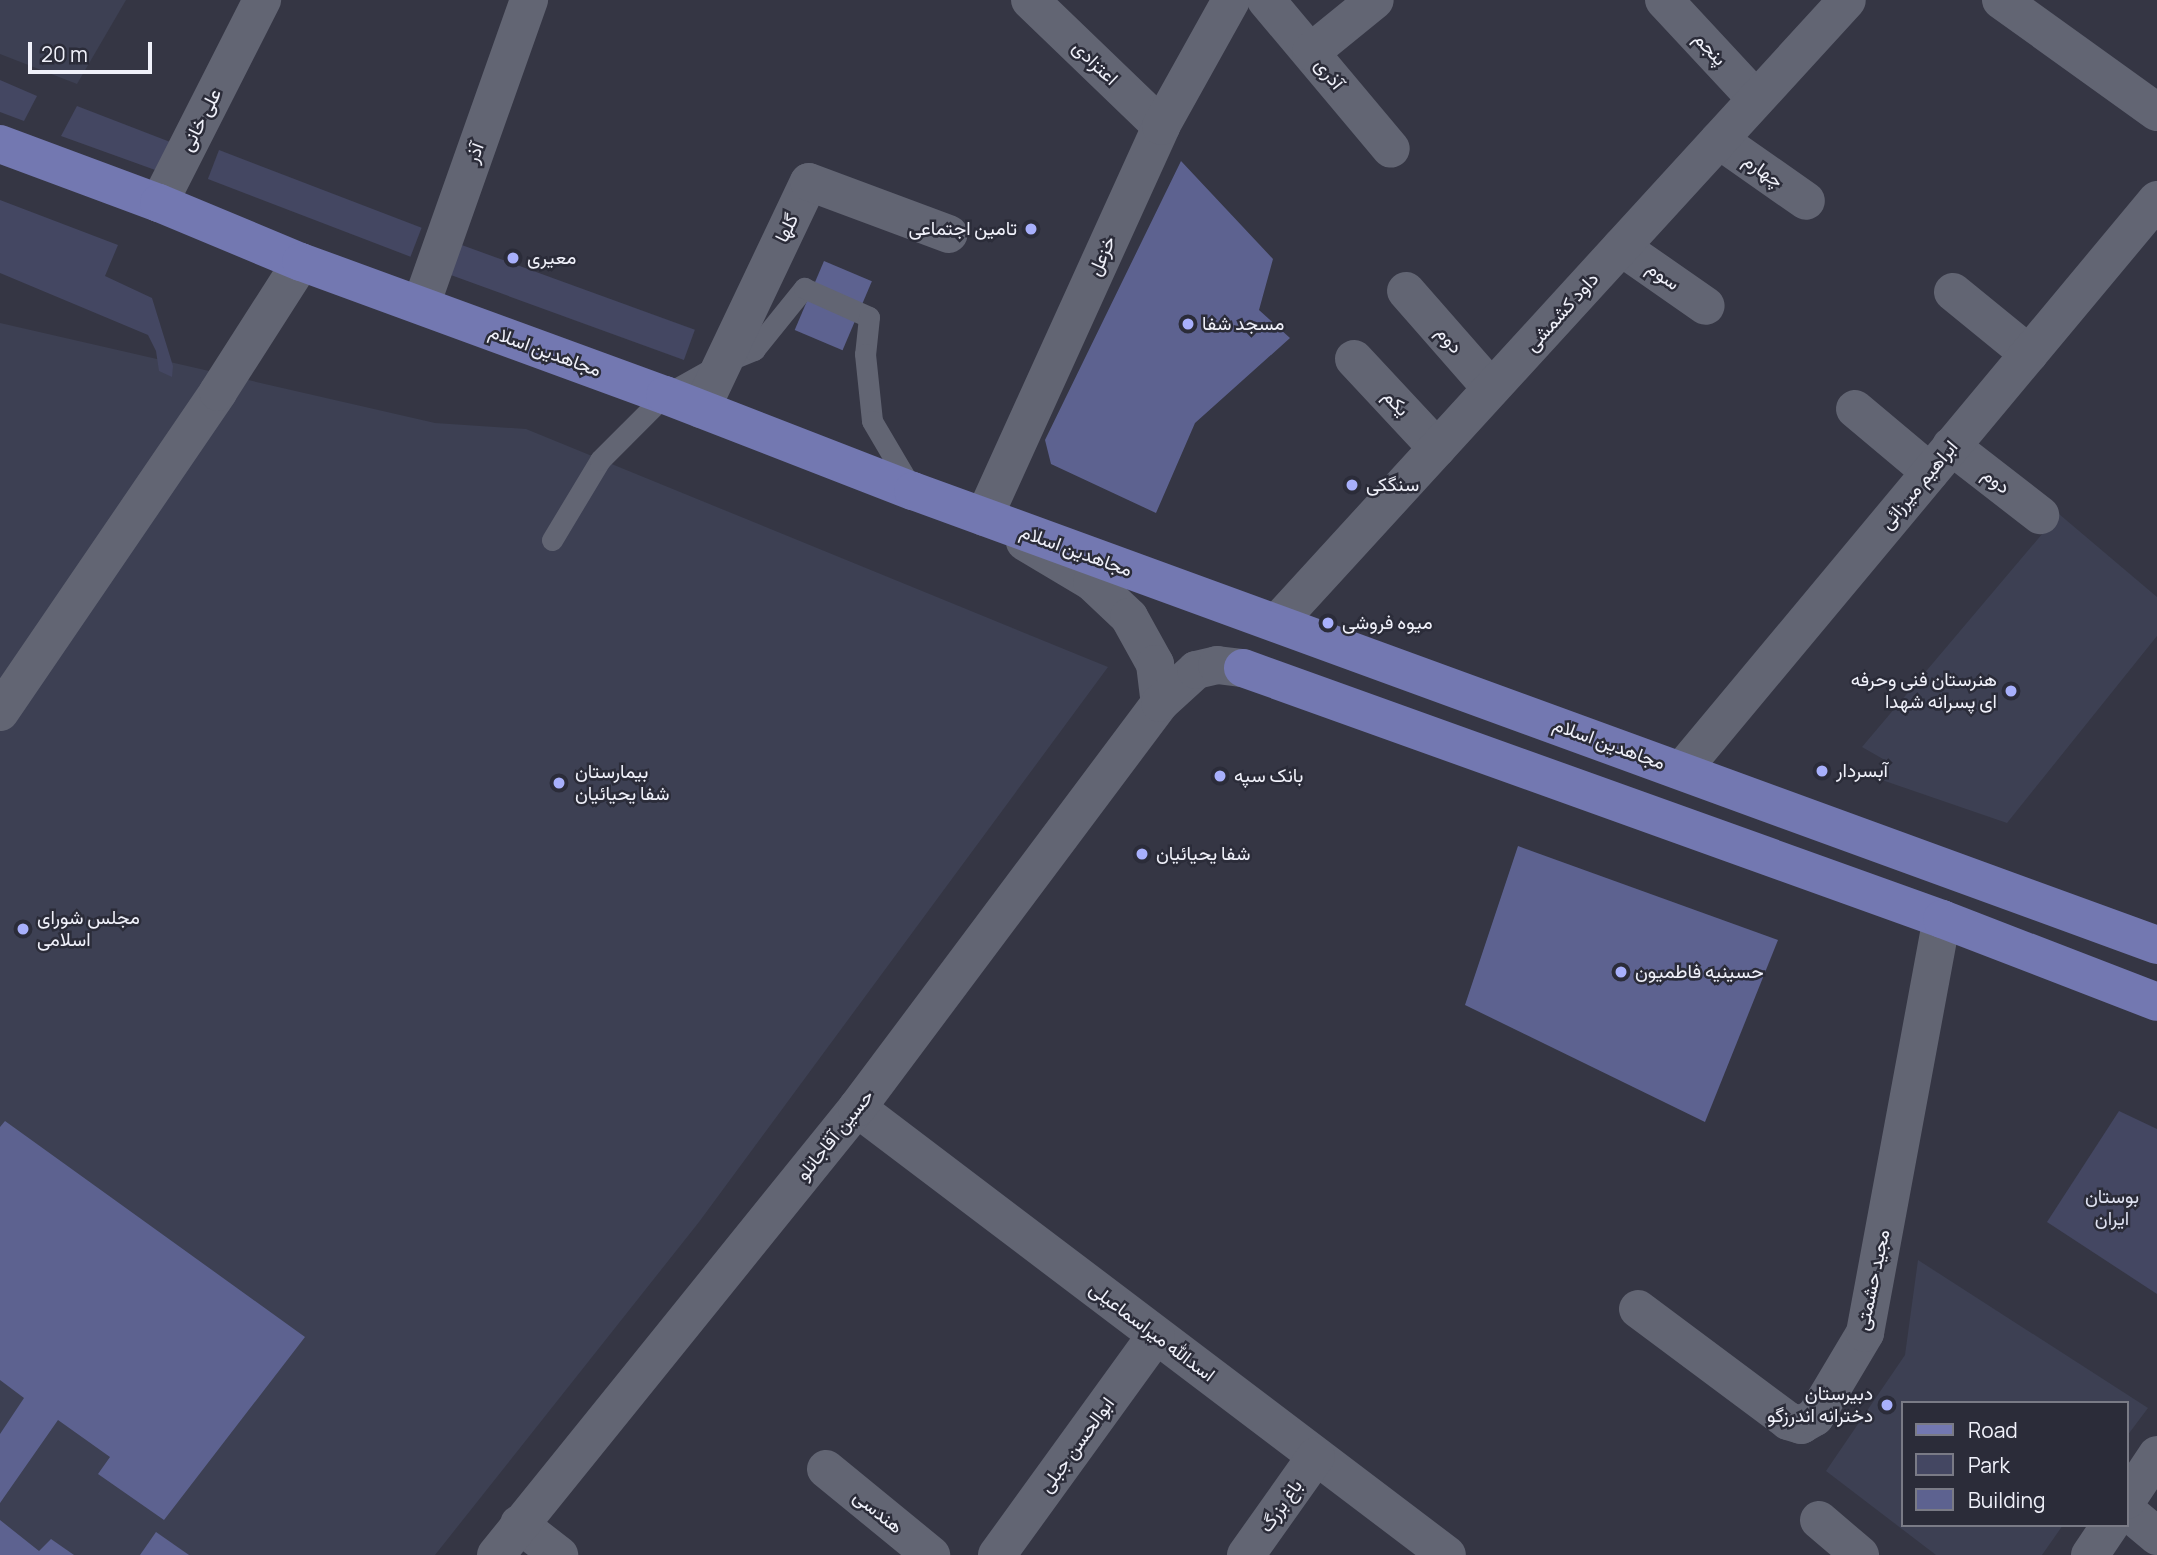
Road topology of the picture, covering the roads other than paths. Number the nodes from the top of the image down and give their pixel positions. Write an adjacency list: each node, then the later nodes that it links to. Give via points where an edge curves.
1 (262, 0): 19 (street, علی خانی)
2 (529, 0): 25 (street, آذر)
3 (1030, 0): 13 (street, اعتزادی)
4 (1231, 0): 13 (street, خزعل)
5 (1266, 0): 10 (street, آذری)
6 (1376, 0): 10 (street)
7 (1664, 0): 11 (street, پنجم)
8 (1847, 0): 11 (street, داود کشمشی)
9 (2001, 0): 12 (street)
10 (1311, 52): 16 (street, آذری)
11 (1756, 99): 14 (street, داود کشمشی)
12 (2157, 112)
13 (1161, 126): 38 (street, خزعل)
14 (1719, 140): 18 (street, چهارم); 21 (street, داود کشمشی)
15 (0, 144): 19 (main road, مجاهدین اسلام)
16 (1391, 149)
17 (2157, 200): 27 (street, ابراهیم میرزائی)
18 (1806, 201)
19 (159, 203): 22 (main road, مجاهدین اسلام)
20 (949, 234): 29 (street, گلها, via 809,182)
21 (1621, 247): 26 (street, سوم); 30 (street, داود کشمشی)
22 (301, 262): 25 (main road, مجاهدین اسلام); 43 (street)
23 (1406, 291): 30 (street, دوم)
24 (1953, 292): 27 (street)
25 (421, 305): 31 (main road, مجاهدین اسلام)
26 (1706, 306)
27 (2029, 354): 35 (street, ابراهیم میرزائی)
28 (1354, 359): 34 (street, یکم)
29 (722, 363): 31 (lane); 33 (street, گلها); 36 (lane, via 754,350 804,288 869,317 865,354 872,421)
30 (1491, 388): 34 (street, داود کشمشی)
31 (665, 395): 33 (main road, مجاهدین اسلام); 39 (lane, via 600,460)
32 (1855, 408): 35 (street)
33 (701, 409): 36 (main road, مجاهدین اسلام)
34 (1437, 448): 40 (street, داود کشمشی)
35 (1941, 459): 37 (street, دوم); 44 (street, ابراهیم میرزائی)
36 (913, 491): 38 (main road, مجاهدین اسلام)
37 (2040, 515)
38 (984, 517): 40 (main road, مجاهدین اسلام); 42 (street, via 1092,582 1129,617 1155,664)
39 (552, 540)
40 (1276, 624): 44 (main road, مجاهدین اسلام)
41 (1243, 668): 42 (street, حسین آقاجانلو, via 1217,664 1196,670); 45 (main road)
42 (1160, 703): 48 (street, حسین آقاجانلو)
43 (0, 712)
44 (1682, 770): 46 (main road, مجاهدین اسلام)
45 (1942, 919): 47 (main road); 49 (street, مجید حشمتی, via 1865,1333 1815,1418 1801,1425 1788,1421)
46 (2157, 945)
47 (2157, 1002)
48 (857, 1108): 50 (street, اسدالله میراسماعیلی); 57 (street, حسین آقاجانلو)
49 (1638, 1309)
50 (1156, 1335): 52 (street, اسدالله میراسماعیلی); 63 (street, ابوالحسن جبلی)
51 (2157, 1455): 54 (street)
52 (1316, 1456): 64 (street, باغ بزرگ); 65 (street, اسدالله میراسماعیلی)
53 (826, 1469): 62 (street, هندسی)
54 (2129, 1497)
55 (2129, 1513): 59 (street)
56 (1819, 1520): 66 (street)
57 (520, 1524): 60 (street, حسین آقاجانلو); 61 (street)
58 (2109, 1527): 67 (street)
59 (2157, 1535)
60 (496, 1555)
61 (558, 1555)
62 (931, 1555)
63 (997, 1555)
64 (1246, 1555)
65 (1447, 1555)
66 (1860, 1555)
67 (2090, 1555)

